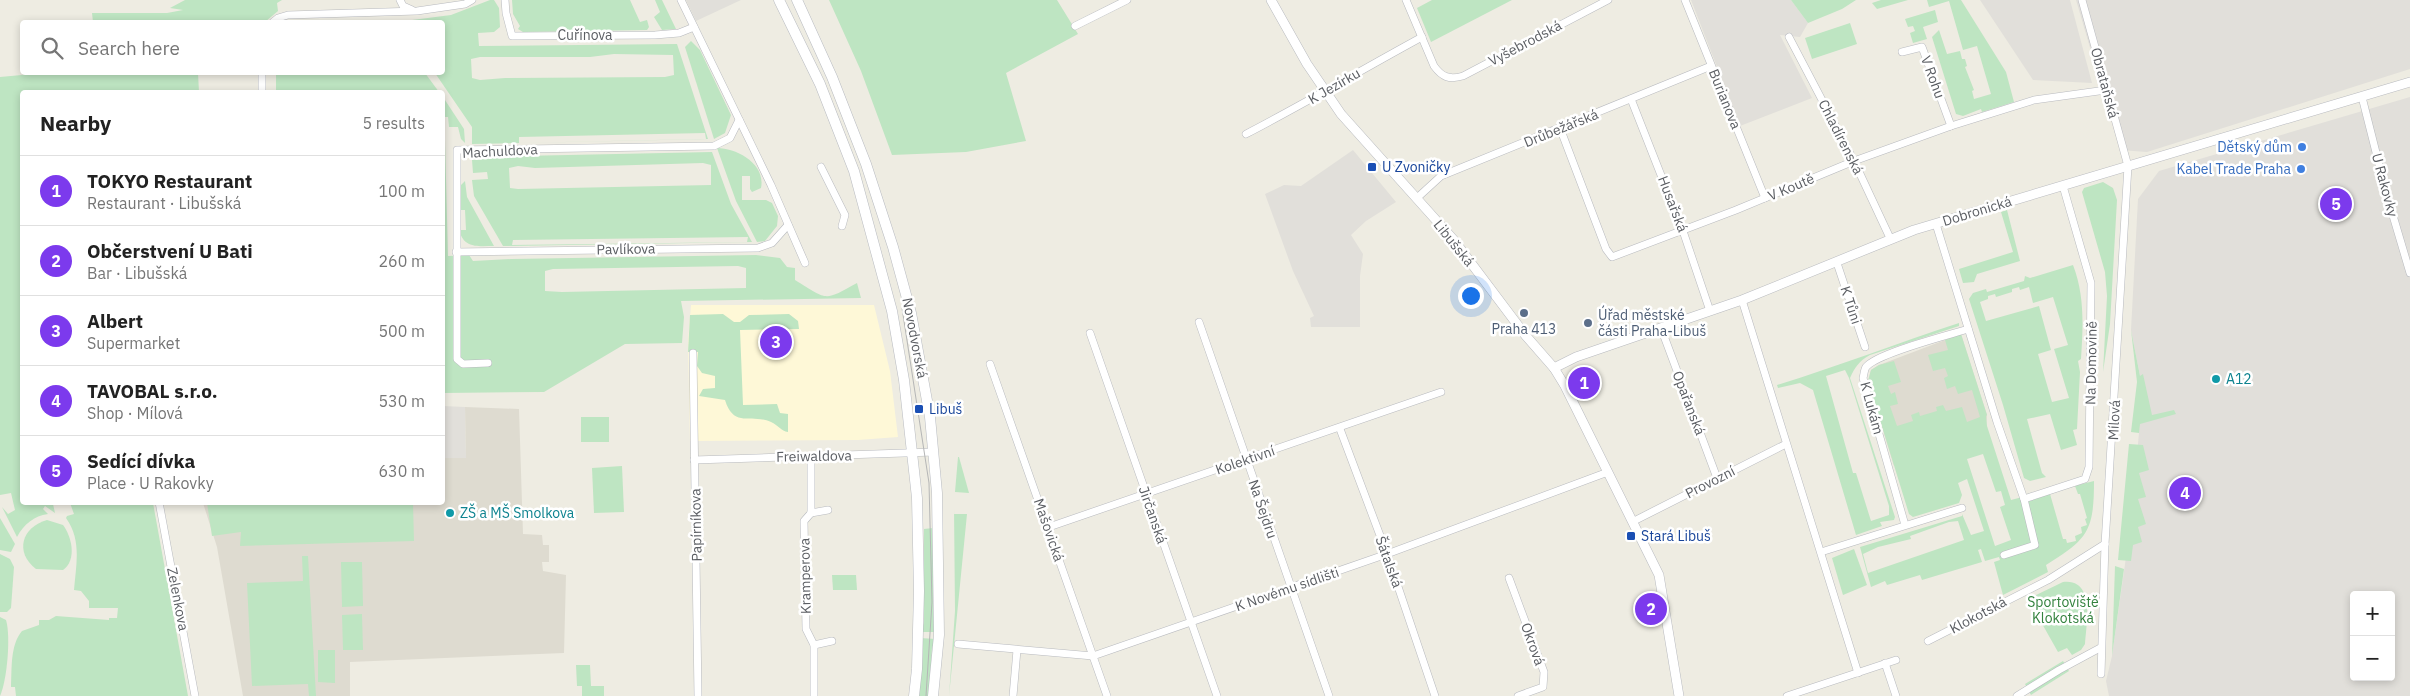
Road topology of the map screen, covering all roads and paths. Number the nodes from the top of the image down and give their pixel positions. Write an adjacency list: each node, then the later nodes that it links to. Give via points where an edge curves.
1 (400, 0): 13 (street, via 403,6)
2 (472, 0): 13 (street, via 465,4)
3 (682, 0): 16 (street)
4 (779, 0): 62 (main road, Novodvorská, via 820,84 854,171 892,311)
5 (796, 0): 61 (main road, Novodvorská, via 832,77 894,247 911,313)
6 (1127, 0): 15 (street)
7 (1271, 0): 25 (street, Libušská)
8 (1406, 0): 17 (street)
9 (1608, 0): 17 (street, Vyšebrodská, via 1463,76 1449,78 1440,75)
10 (1685, 0): 20 (street, Burianova)
11 (2082, 0): 24 (street, Obrataňská)
12 (505, 1): 16 (street, Cuřínova, via 512,36 655,35 679,33)
13 (417, 11): 14 (street, via 288,15)
14 (276, 20)
15 (1075, 26)
16 (694, 27): 28 (street)
17 (1422, 37): 25 (street, K Jezírku)
18 (1789, 37): 32 (street, Chladírenská)
19 (1902, 52): 29 (street, V Rohu, via 1922,47)
20 (1711, 66): 27 (street, Drůbežářská); 37 (street, Burianova)
21 (262, 75): 23 (street)
22 (2410, 82): 26 (street, Dobronická)
23 (262, 90)
24 (2106, 90): 29 (street, V Koutě, via 2034,100); 33 (street, Obrataňská)
25 (1325, 92): 31 (street, K Jezírku); 36 (street, Libušská, via 1357,133)
26 (2362, 96): 33 (street, Dobronická); 46 (street, U Rakovky)
27 (1631, 99): 30 (street, Drůbežářská); 41 (street, Husařská)
28 (740, 120): 39 (street); 43 (street, Machuldova, via 730,138 714,146 457,150)
29 (1951, 126): 32 (street, V Koutě)
30 (1560, 128): 36 (street, Drůbežářská, via 1441,176); 41 (street, V Koutě, via 1606,249 1612,257)
31 (1246, 134)
32 (1854, 161): 37 (street, V Koutě); 42 (street, Chladírenská)
33 (2128, 166): 35 (street, Dobronická); 77 (street, Mílová)
34 (821, 167): 40 (street, via 845,215)
35 (2063, 186): 38 (street, Dobronická); 69 (street, Na Domovině, via 2091,283 2089,467 2085,479)
36 (1417, 198): 57 (street, Libušská)
37 (1765, 198): 41 (street, V Koutě)
38 (1936, 224): 42 (street, Dobronická); 51 (street)
39 (788, 225): 43 (street, Pavlíkova, via 772,243 758,248); 44 (street)
40 (842, 226)
41 (1684, 231): 48 (street, Husařská)
42 (1890, 238): 45 (street, Dobronická)
43 (456, 252): 55 (street, Machuldova, via 457,359 463,364)
44 (805, 263)
45 (1838, 263): 47 (street, Dobronická); 53 (street, K Tůni)
46 (2410, 273)
47 (1742, 300): 48 (street, Dobronická); 60 (street)
48 (1710, 311): 50 (street, Dobronická)
49 (1200, 322): 65 (street, Na Šejdru)
50 (1661, 328): 57 (street, Dobronická, via 1576,357); 67 (street, Opařanská)
51 (1968, 329): 69 (street); 75 (street, K Lukám, via 1890,354 1865,368 1863,378)
52 (1090, 333): 68 (street, Jirčanská)
53 (1865, 347)
54 (693, 354): 64 (street, Papírníkova)
55 (488, 363)
56 (990, 364): 76 (street, Mašovická)
57 (1554, 368): 66 (street, Libušská)
58 (1441, 392): 59 (street, Kolektivní)
59 (1340, 428): 65 (street, Kolektivní); 79 (street, Šátalská)
60 (1786, 444): 67 (street, Provozní); 78 (street)
61 (934, 452): 62 (street, Freiwaldova); 99 (main road, Novodvorská, via 939,635)
62 (914, 453): 63 (street, Freiwaldova); 98 (main road, Novodvorská, via 920,575)
63 (811, 456): 64 (street, Freiwaldova); 73 (street, Kramperova)
64 (694, 460): 96 (street, Papírníkova)
65 (1246, 460): 68 (street, Kolektivní); 82 (street, Na Šejdru)
66 (1608, 472): 74 (street, Libušská); 79 (street, K Novému sídlišti)
67 (1717, 478): 74 (street, Provozní)
68 (1146, 494): 76 (street, Kolektivní); 83 (street, Jirčanská)
69 (2024, 499): 80 (street, via 2035,545)
70 (159, 505): 95 (street, Zelenkova)
71 (1962, 508): 75 (street)
72 (828, 510): 73 (street)
73 (811, 512): 87 (street, Kramperova, via 804,521 806,629)
74 (1634, 521): 106 (street, Libušská, via 1659,575)
75 (1906, 525): 78 (street)
76 (1049, 527): 90 (street, Mašovická)
77 (2105, 544): 84 (street, Klokotská, via 2048,580); 88 (street, Mílová)
78 (1821, 552): 93 (street)
79 (1387, 554): 82 (street, K Novému sídlišti); 104 (street, Šátalská)
80 (2004, 555)
81 (1508, 578): 105 (street, Okrová, via 1544,672 1543,687)
82 (1290, 588): 83 (street, K Novému sídlišti); 103 (street, Na Šejdru)
83 (1191, 622): 90 (street, K Novému sídlišti); 102 (street, Jirčanská)
84 (1928, 641)
85 (832, 642): 87 (street)
86 (958, 644): 89 (street, K Novému sídlišti)
87 (814, 645): 97 (street, Kramperova)
88 (2100, 648): 94 (street, Mílová); 109 (street)
89 (1017, 650): 90 (street, K Novému sídlišti); 100 (street)
90 (1093, 656): 101 (street, Mašovická)
91 (1896, 660): 92 (street)
92 (1885, 664): 93 (street); 108 (street)
93 (1858, 673): 107 (street)
94 (2101, 674)
95 (195, 696)
96 (698, 696)
97 (814, 696)
98 (914, 696)
99 (933, 696)
100 (1013, 696)
101 (1107, 696)
102 (1217, 696)
103 (1328, 696)
104 (1435, 696)
105 (1518, 696)
106 (1679, 696)
107 (1790, 696)
108 (1896, 696)
109 (2017, 696)

